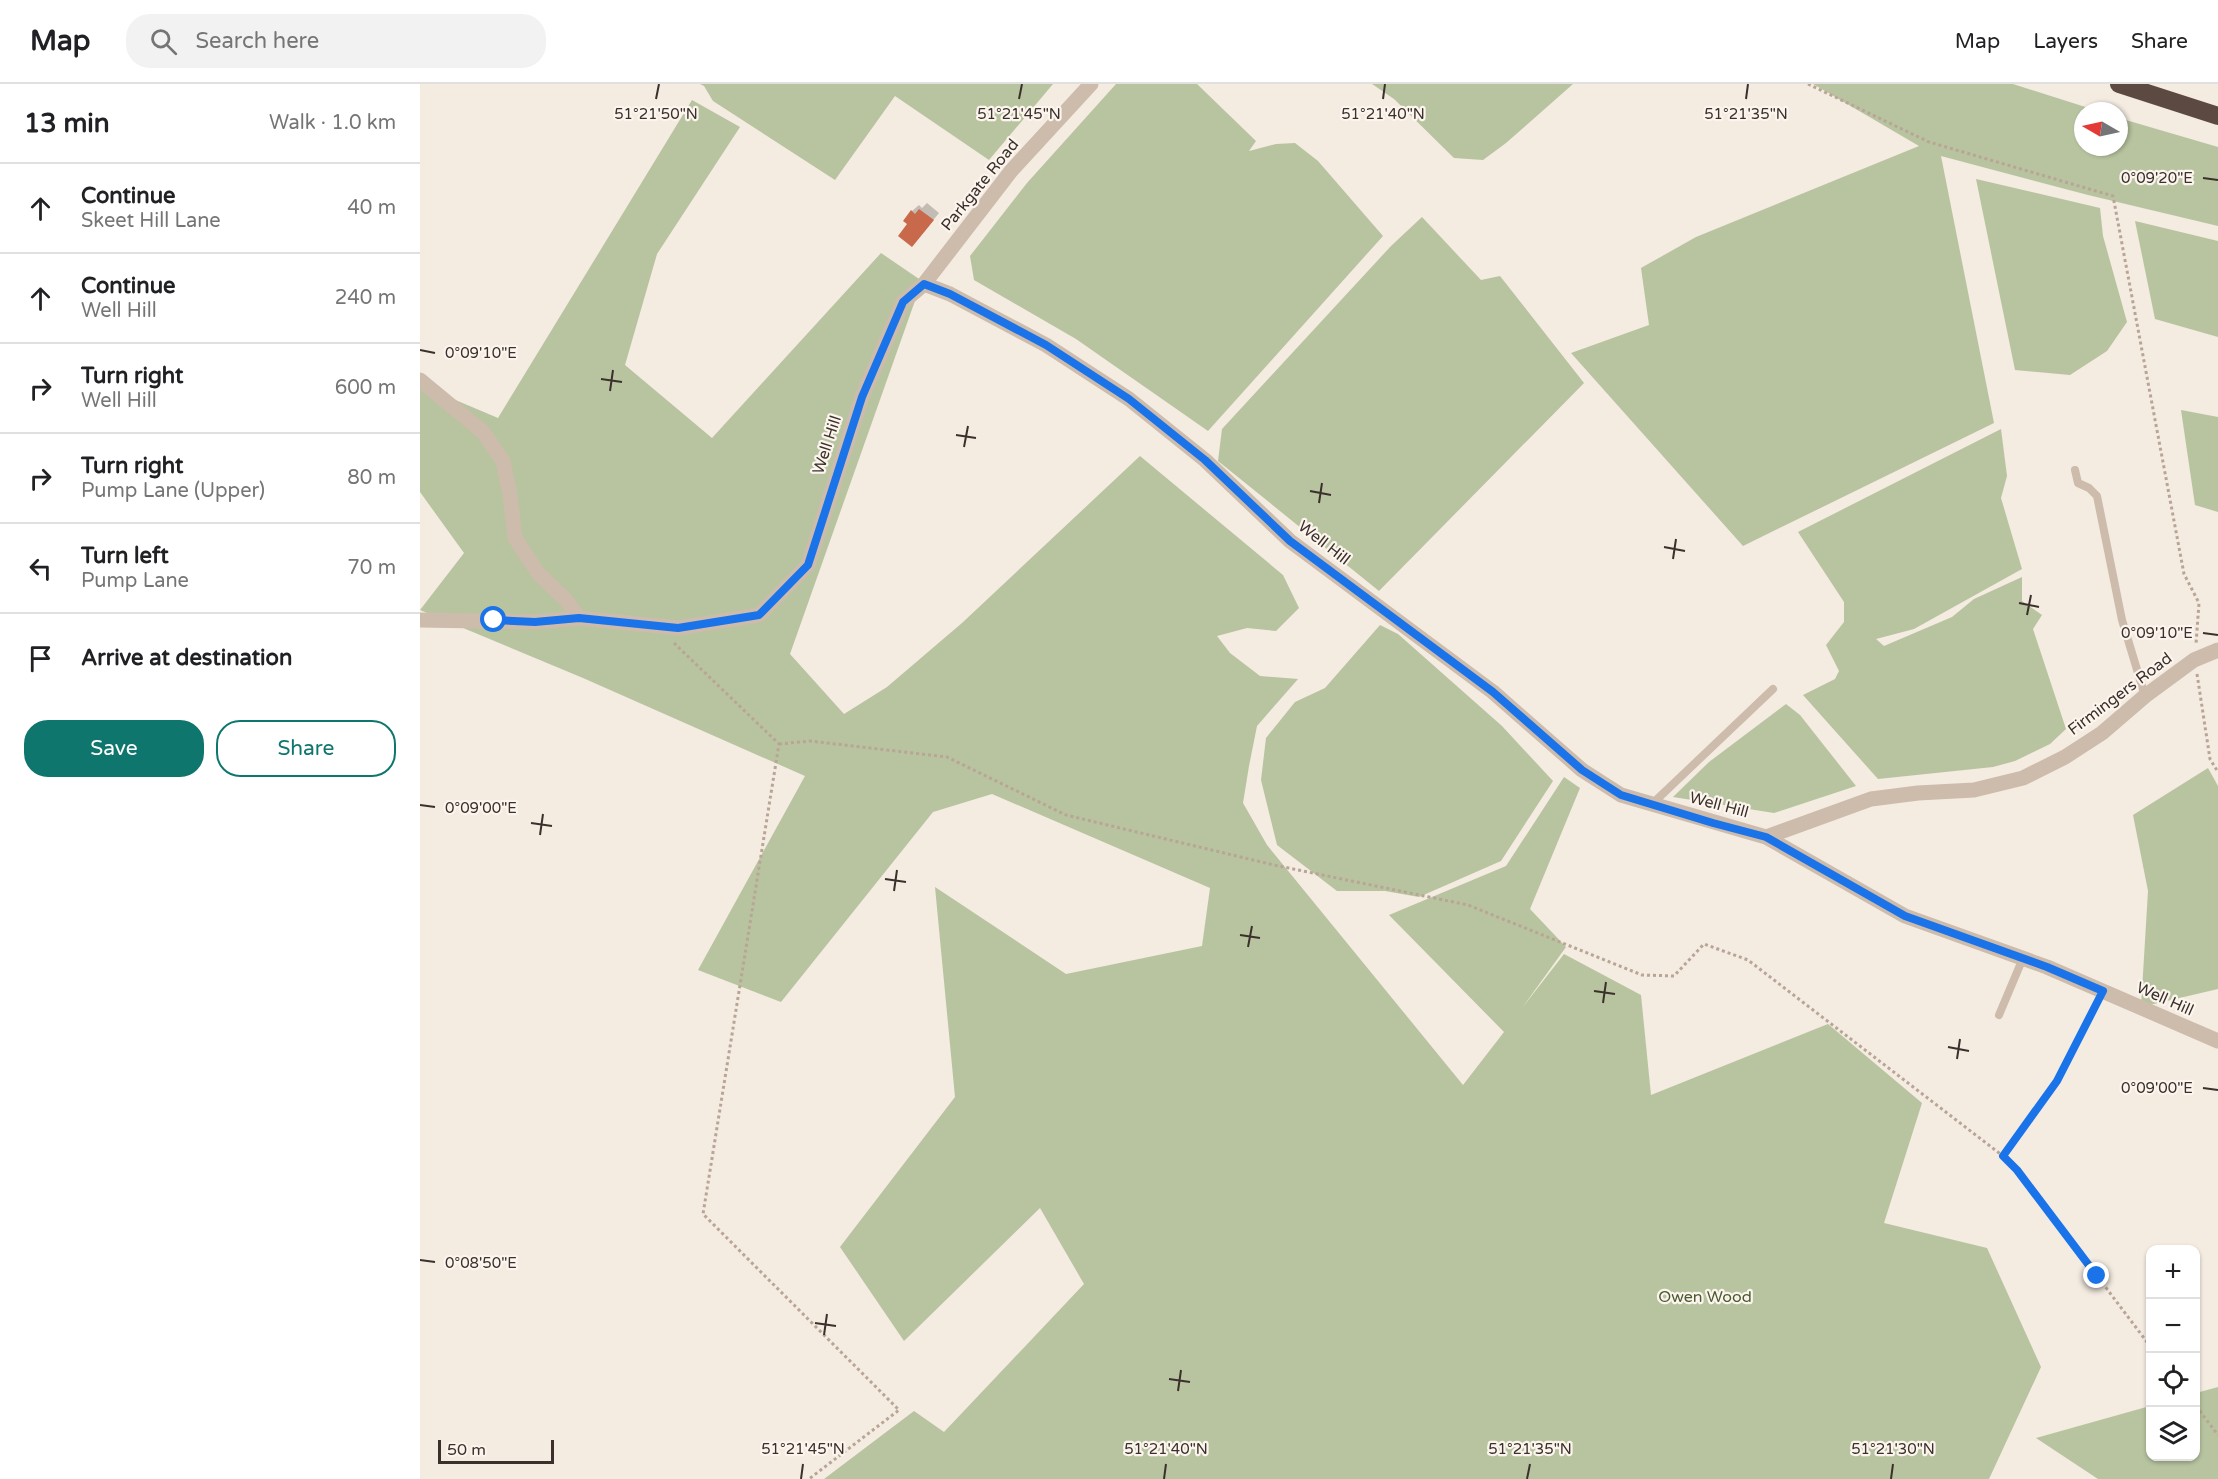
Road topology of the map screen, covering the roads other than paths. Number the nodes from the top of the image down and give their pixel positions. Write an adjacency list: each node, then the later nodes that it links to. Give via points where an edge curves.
1 (1091, 84): 4 (street, Parkgate Road, via 1011,171)
2 (2119, 84): 3 (highway)
3 (2218, 116)
4 (924, 284): 7 (street, Well Hill, via 903,302 862,397 808,565 759,615 678,628); 12 (street, Well Hill, via 1046,345 1129,399 1205,460 1290,541 1493,692 1582,770 1621,795)
5 (420, 380): 7 (street, via 483,432 502,461 515,538 538,573)
6 (2075, 470): 11 (lane, via 2078,483 2097,496 2122,620)
7 (579, 618): 8 (street, Well Hill, via 535,622)
8 (420, 620)
9 (2218, 650): 11 (street, Firmingers Road, via 2194,660)
10 (1773, 689): 12 (lane)
11 (2145, 696): 13 (street, Firmingers Road, via 2102,733 2023,778 1974,790 1871,800)
12 (1650, 805): 13 (street, Well Hill)
13 (1766, 837): 14 (street, Well Hill, via 1905,916)
14 (2023, 958): 15 (lane); 16 (street, Well Hill)
15 (2000, 1015)
16 (2218, 1041)

